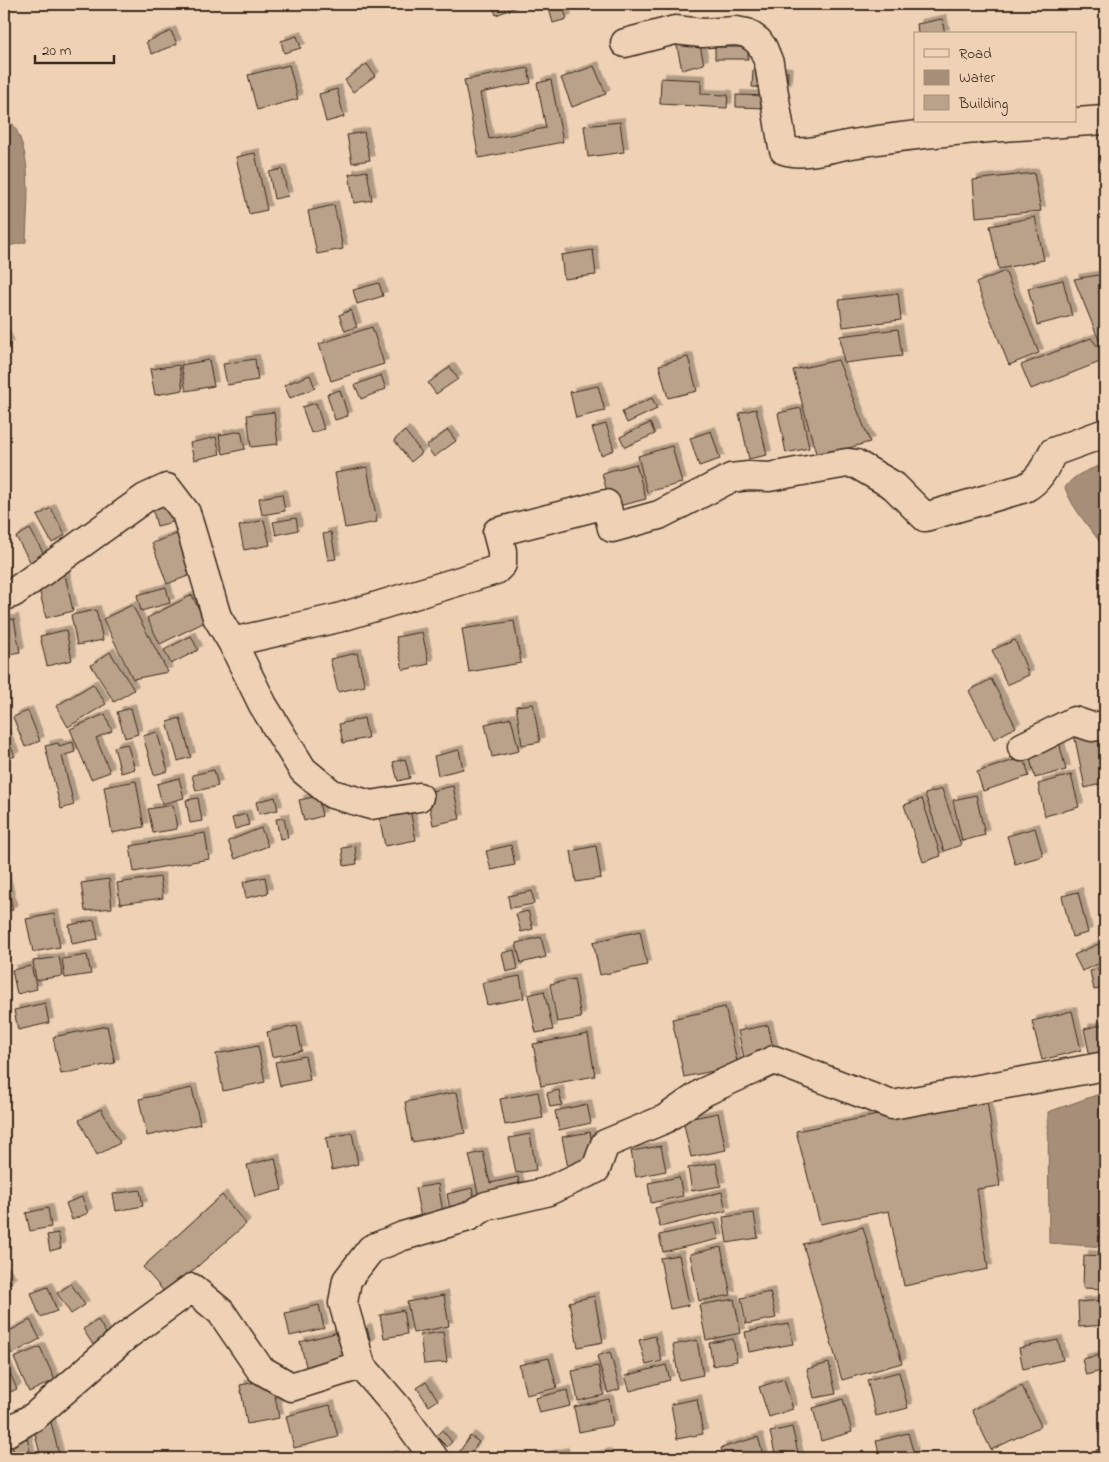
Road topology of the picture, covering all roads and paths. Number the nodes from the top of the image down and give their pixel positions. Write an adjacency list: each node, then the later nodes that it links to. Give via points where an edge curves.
1 (625, 43): 2 (street, via 675,30 702,33 736,31 758,41 768,63 784,150 789,152 897,137)
2 (1105, 120)
3 (1105, 433): 5 (street, via 1053,452 1033,484 1025,488 925,517 894,486 856,464 769,477 731,478 659,515 612,528 606,504 497,532 502,564 496,570 338,618)
4 (4, 596): 5 (street, via 13,593 145,498 166,488 186,513 217,617)
5 (232, 642): 8 (street, via 263,705 302,770 332,794 371,805)
6 (1105, 725): 7 (street, via 1092,727 1074,721)
7 (1022, 747)
8 (418, 797)
9 (1105, 1066): 10 (street, via 892,1105 774,1060 704,1092 665,1120 605,1144 596,1169 546,1192 486,1206 468,1217 402,1236 371,1249 347,1280 343,1303)
10 (362, 1365): 11 (street, via 291,1387 260,1369 221,1312 192,1288 126,1336 35,1416); 12 (street, via 397,1406)
11 (4, 1434)
12 (434, 1458)

